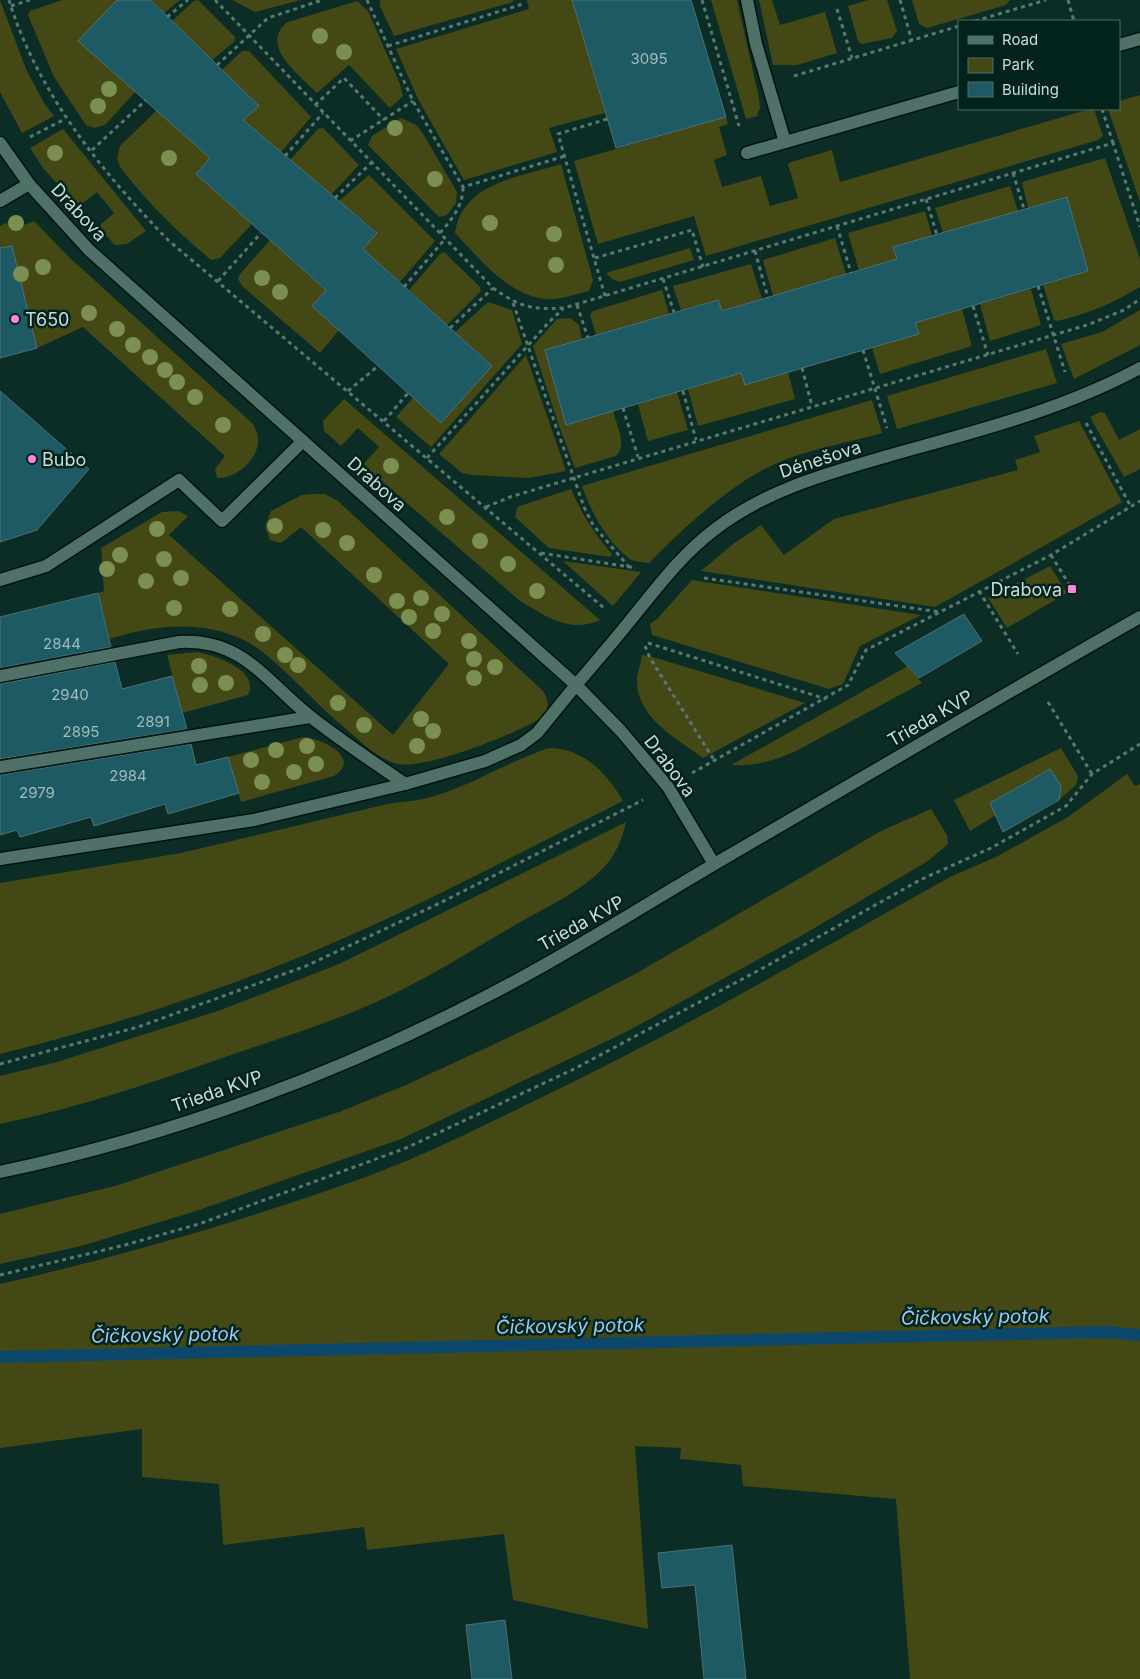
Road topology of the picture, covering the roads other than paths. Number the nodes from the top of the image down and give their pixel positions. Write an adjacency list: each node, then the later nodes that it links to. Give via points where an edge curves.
1 (747, 0): 5 (street)
2 (1140, 39): 3 (street)
3 (1120, 45)
4 (958, 92): 5 (street)
5 (784, 142): 7 (street)
6 (2, 146): 8 (street, Drabova)
7 (747, 153)
8 (30, 184): 9 (street); 11 (street, Drabova, via 89,250)
9 (0, 201)
10 (1140, 368): 15 (street, Dénešova, via 1074,400 1016,420 785,488 715,529 668,573)
11 (303, 441): 12 (street, via 222,521 179,480 46,566); 15 (street, Drabova)
12 (0, 580)
13 (1140, 617): 20 (street, Trieda KVP)
14 (0, 676): 16 (street, via 199,641 234,652 261,671)
15 (576, 686): 18 (street, Dénešova, via 537,733 521,745 486,761); 20 (street, Drabova, via 621,731 668,787)
16 (310, 717): 17 (street); 18 (street)
17 (0, 767)
18 (406, 784): 19 (street, Dénešova, via 254,820)
19 (0, 859)
20 (714, 864): 21 (street, Trieda KVP, via 481,999 352,1059 242,1102 128,1140)
21 (0, 1172)

